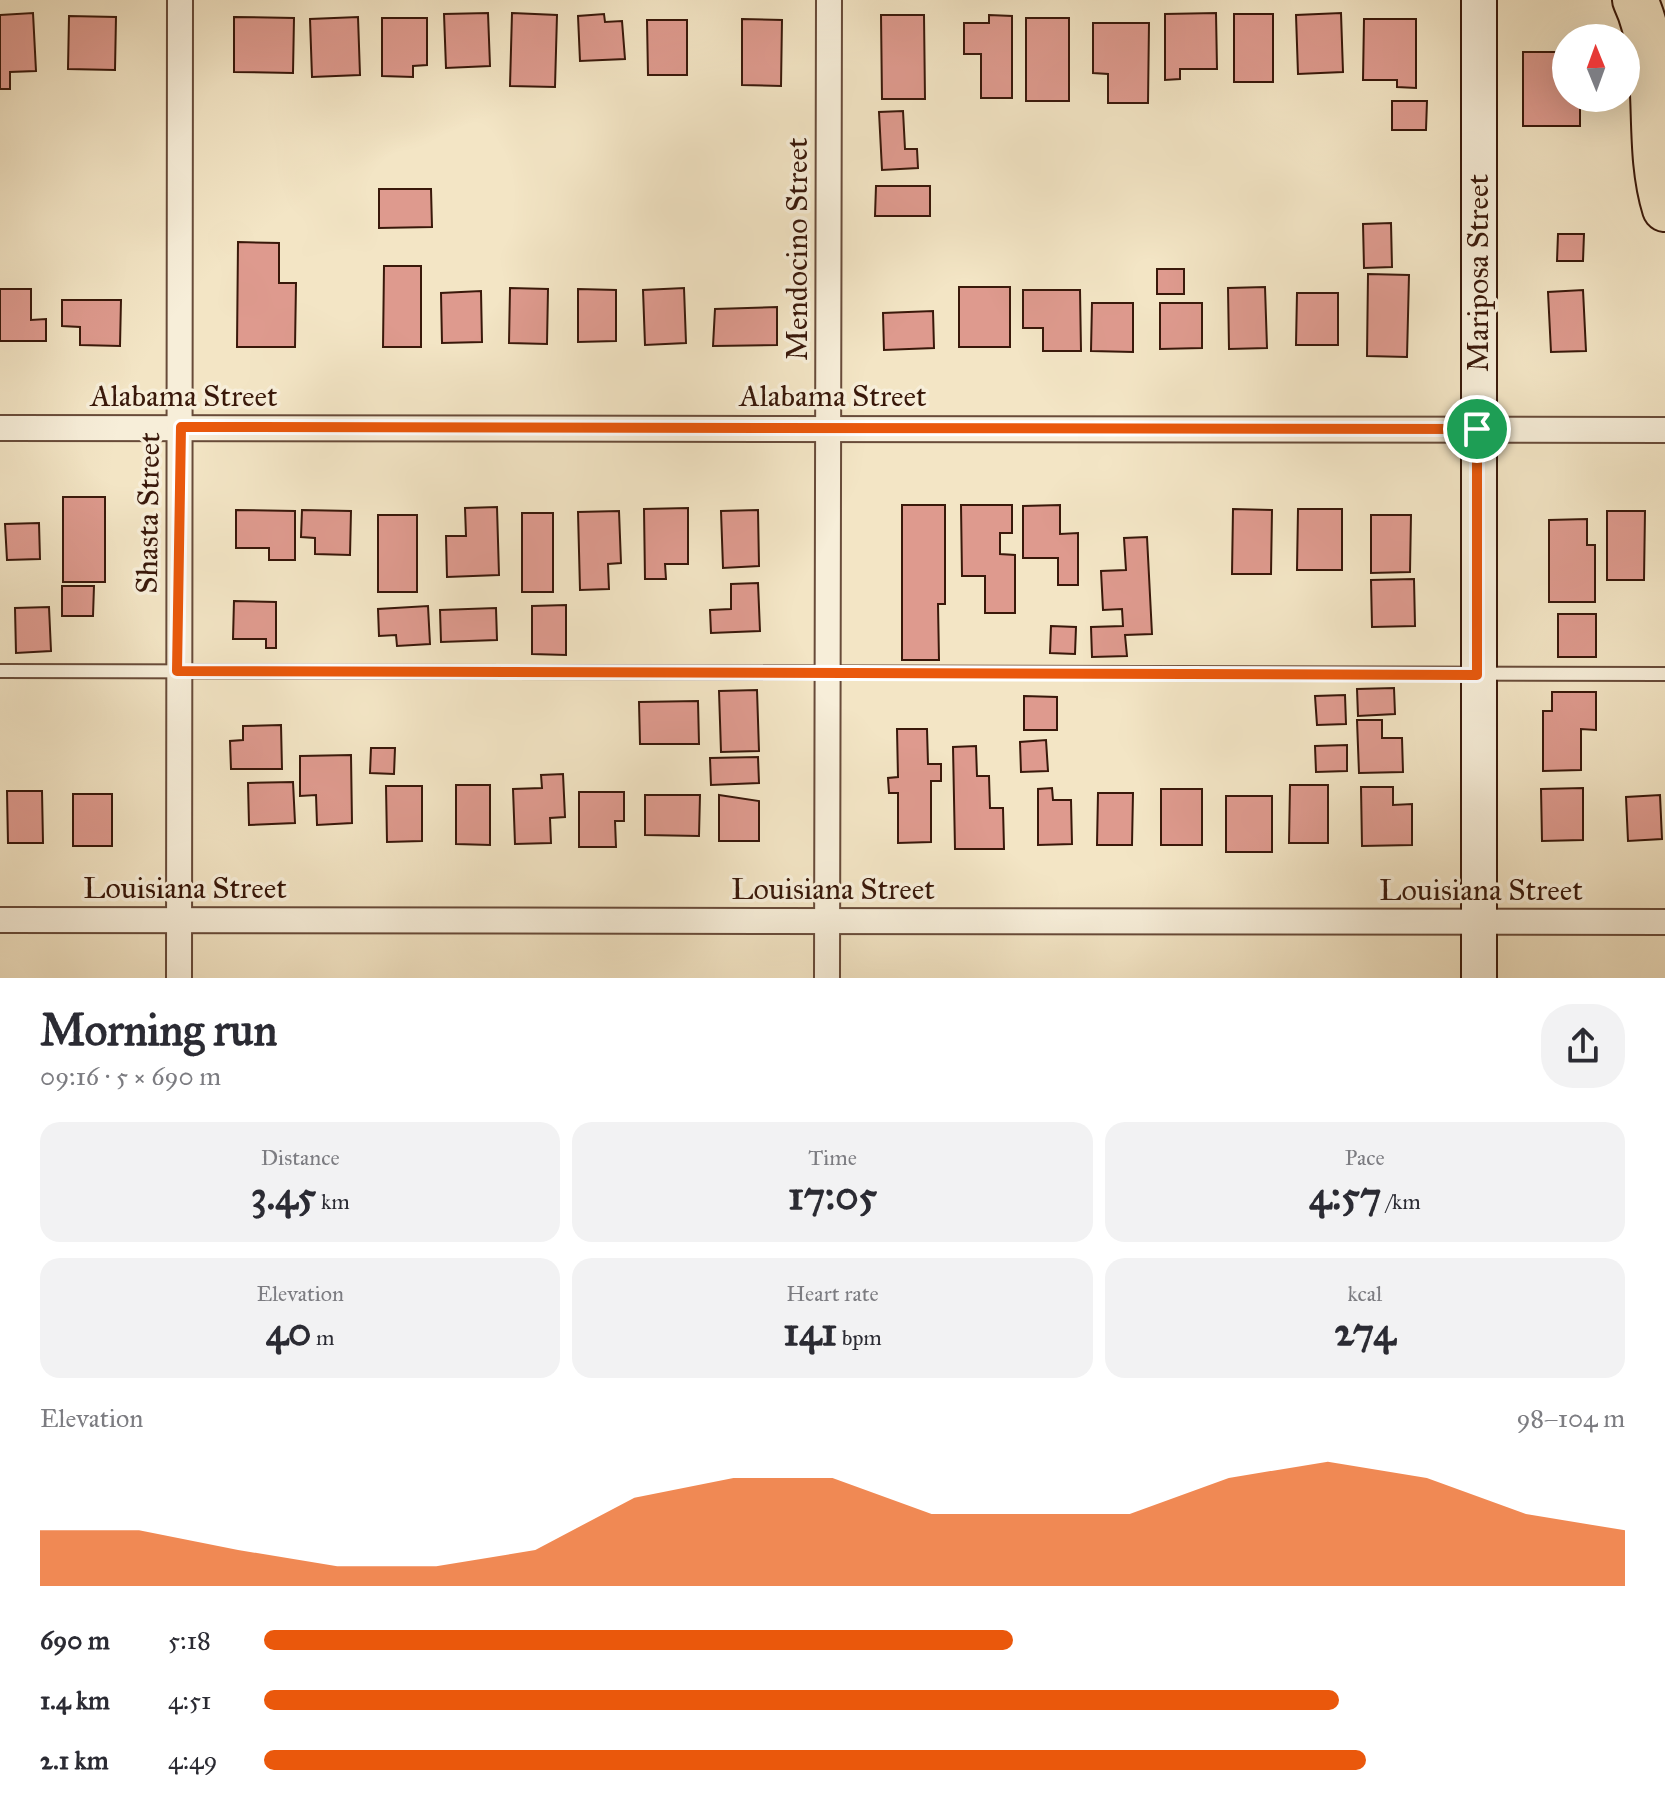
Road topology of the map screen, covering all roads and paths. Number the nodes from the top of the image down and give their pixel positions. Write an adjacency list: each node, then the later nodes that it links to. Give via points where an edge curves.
1 (180, 0): 6 (street, Shasta Street)
2 (829, 0): 8 (street, Mendocino Street)
3 (1479, 0): 9 (street, Mariposa Street)
4 (1635, 0): 5 (highway, via 1662,69)
5 (1665, 209)
6 (181, 427): 7 (street, Alabama Street); 8 (street, Alabama Street); 12 (street, Shasta Street)
7 (0, 428)
8 (828, 428): 9 (street, Alabama Street); 13 (street, Mendocino Street)
9 (1477, 429): 10 (street, Alabama Street); 15 (street, Mariposa Street)
10 (1665, 430)
11 (0, 671): 12 (lane)
12 (177, 671): 13 (lane); 17 (street, Shasta Street)
13 (828, 673): 15 (lane); 18 (street, Mendocino Street)
14 (1665, 674): 15 (lane)
15 (1477, 675): 19 (street, Mariposa Street)
16 (0, 920): 17 (street, Louisiana Street)
17 (179, 920): 18 (street, Louisiana Street); 21 (street, Shasta Street)
18 (827, 921): 19 (street, Louisiana Street); 22 (street, Mendocino Street)
19 (1479, 922): 20 (street, Louisiana Street); 23 (street, Mariposa Street)
20 (1665, 922)
21 (179, 978)
22 (827, 978)
23 (1479, 978)

